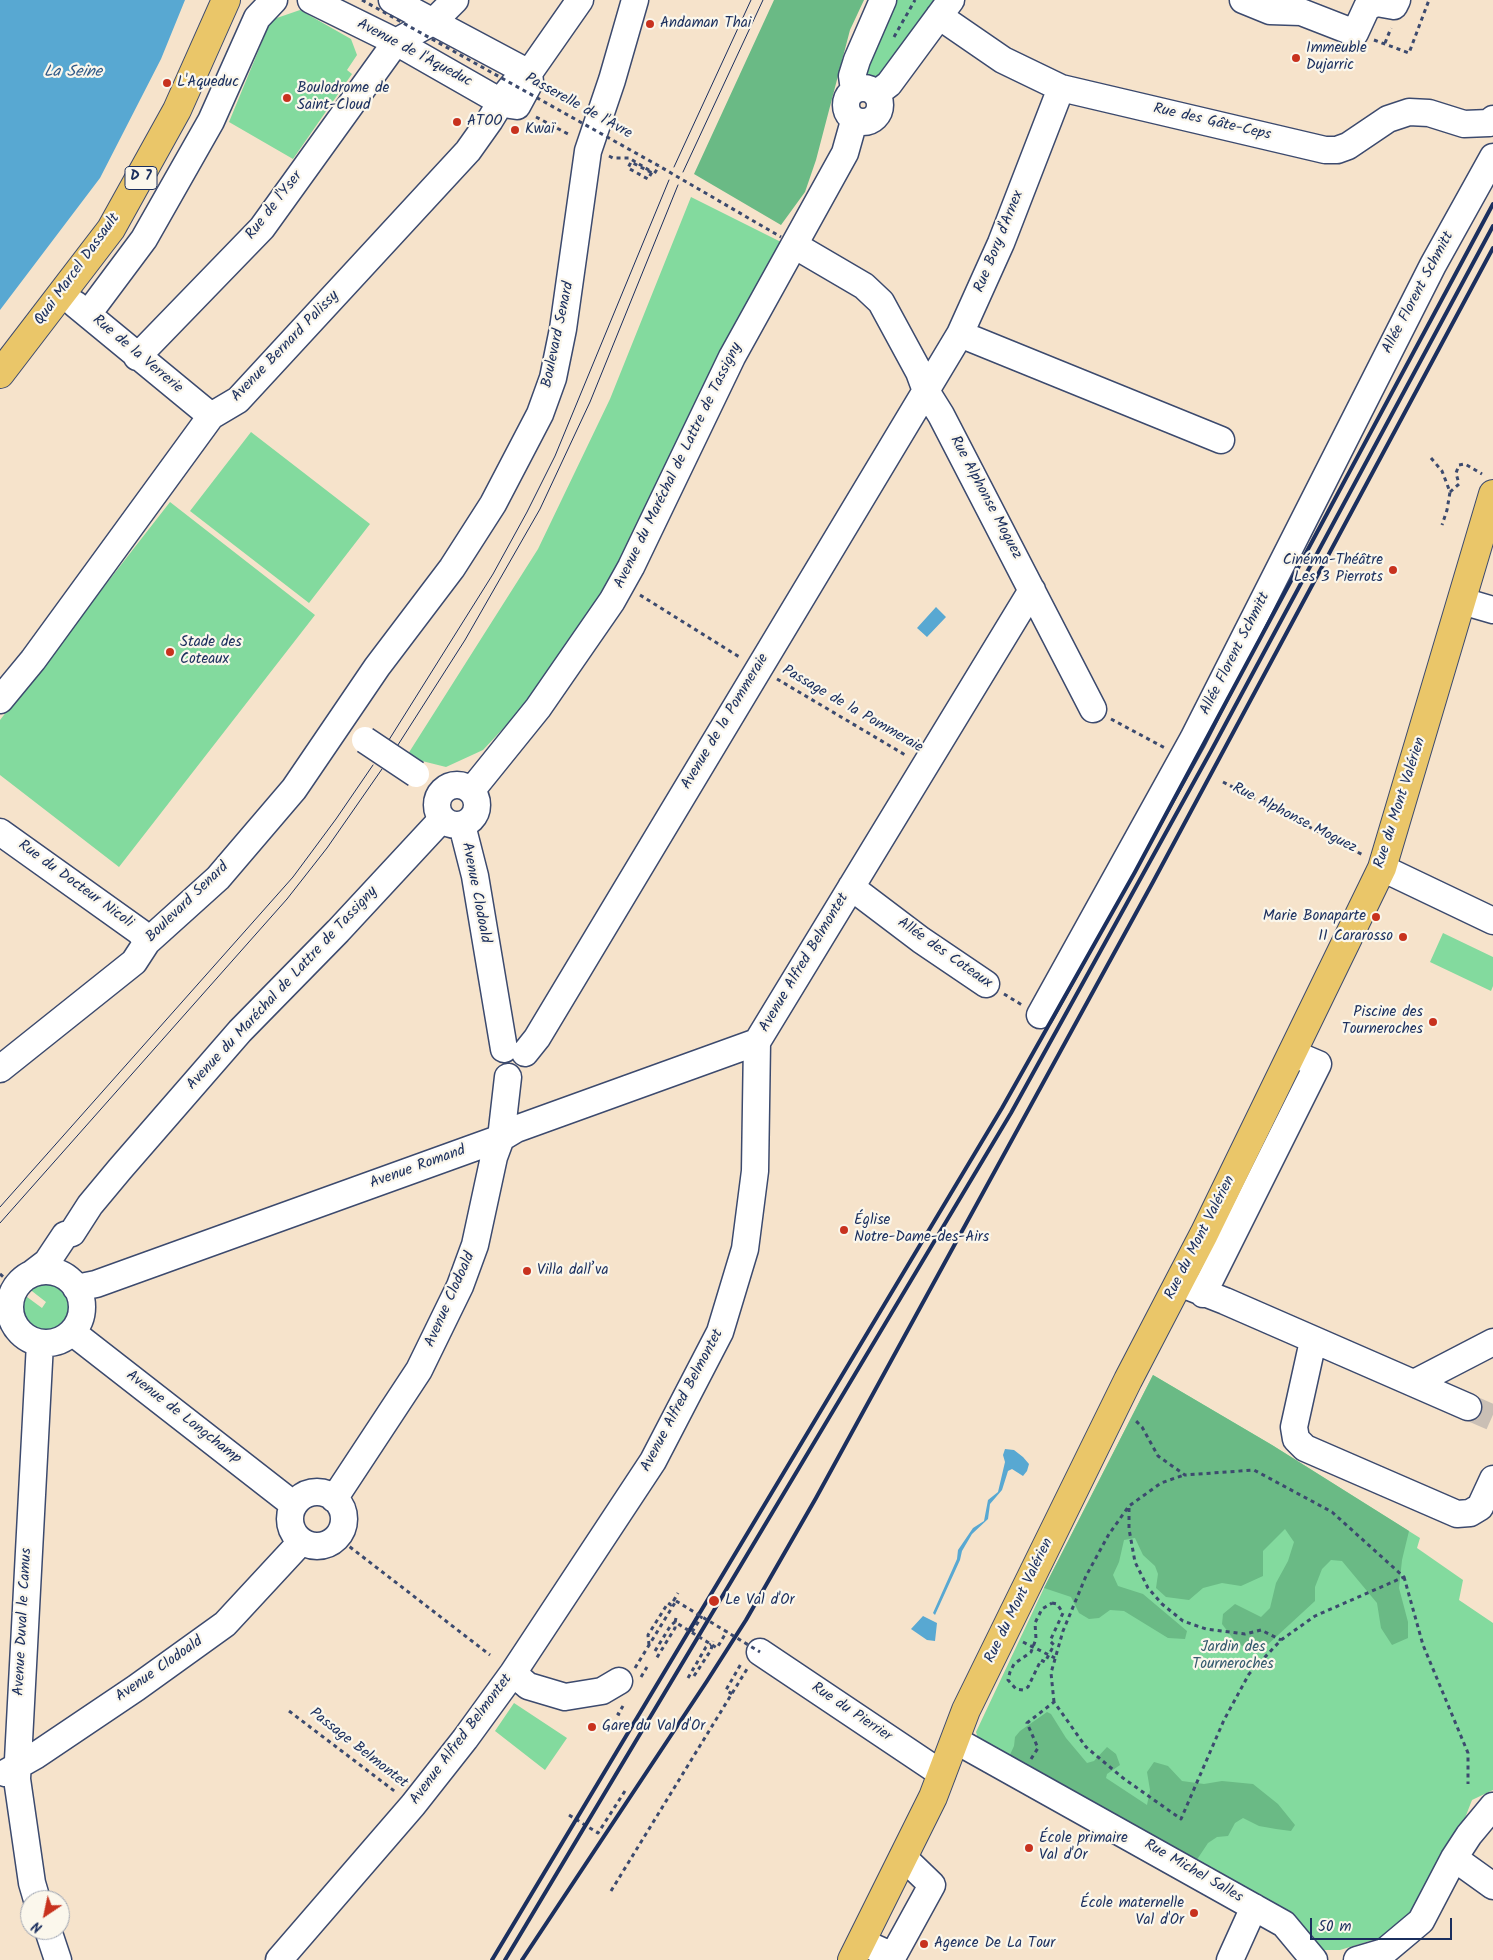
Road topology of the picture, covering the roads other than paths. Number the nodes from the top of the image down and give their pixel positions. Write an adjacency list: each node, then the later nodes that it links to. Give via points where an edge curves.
1 (226, 0): 21 (main road, Quai Marcel Dassault / D 7, via 159,147 111,229)
2 (274, 0): 22 (street, via 257,18 211,121 144,239)
3 (311, 0): 13 (street, Avenue de l'Aqueduc)
4 (392, 0): 12 (street)
5 (455, 0): 12 (street)
6 (580, 0): 14 (street, Avenue Bernard Palissy)
7 (635, 0): 35 (street, Boulevard Senard, via 590,145 563,329 553,378 540,414 493,504 452,568 365,685)
8 (883, 0): 16 (street, via 852,76)
9 (1243, 0): 10 (street, via 1270,11 1301,12 1355,32 1367,7 1377,3 1394,6)
10 (1396, 0)
11 (945, 8): 15 (street, Rue des Gâte-Ceps, via 1002,60); 16 (street, via 889,84)
12 (434, 21): 13 (street); 14 (street)
13 (396, 42): 17 (street, Avenue de l'Aqueduc); 24 (street, Rue de l'Yser, via 262,228)
14 (529, 73): 17 (street, Avenue Bernard Palissy, via 519,78)
15 (1061, 88): 18 (street, Rue des Gâte-Ceps, via 1325,150 1348,146 1412,103 1429,113 1464,124); 23 (street, Rue Bory d'Arnex, via 1001,243)
16 (865, 92): 20 (street, Avenue du Maréchal de Lattre de Tassigny, via 846,100 847,112 854,121 845,153)
17 (515, 107): 27 (street, Avenue Bernard Palissy, via 468,151 238,400)
18 (1492, 126)
19 (1493, 157): 45 (street, Allée Florent Schmitt, via 1433,265 1192,739)
20 (787, 241): 26 (street, Rue Alphonse Moguez, via 873,293 881,302); 36 (street, Avenue du Maréchal de Lattre de Tassigny, via 612,601 538,708)
21 (63, 294): 22 (street, Rue de la Verrerie); 25 (main road, Quai Marcel Dassault / D 7)
22 (88, 314): 24 (street, Rue de la Verrerie)
23 (960, 334): 26 (street, Rue Bory d'Arnex); 28 (street)
24 (137, 357): 27 (street, Rue de la Verrerie)
25 (0, 374)
26 (926, 391): 30 (street, Rue Alphonse Moguez); 47 (street, Avenue de la Pommeraie, via 537,1038)
27 (211, 416): 33 (street, Avenue Bernard Palissy, via 39,652)
28 (1221, 440)
29 (1493, 494): 31 (main road, Rue du Mont Valérien)
30 (1032, 590): 34 (street, Rue Alphonse Moguez); 41 (street, Avenue Alfred Belmontet)
31 (1462, 602): 32 (street); 40 (main road, Rue du Mont Valérien)
32 (1493, 610)
33 (0, 700)
34 (1093, 709)
35 (354, 731): 37 (street, bridge); 43 (street, Boulevard Senard, via 294,789 218,878)
36 (471, 791): 37 (street, via 456,785); 38 (street, via 478,808 472,819)
37 (441, 793): 38 (street, via 437,806)
38 (452, 822): 47 (street, Avenue Clodoald, via 474,876); 51 (street, Avenue du Maréchal de Lattre de Tassigny, via 240,1031 120,1169)
39 (0, 832): 43 (street, Rue du Docteur Nicoli, via 140,932)
40 (1374, 862): 42 (street); 48 (main road, Rue du Mont Valérien)
41 (851, 887): 44 (street, Allée des Coteaux); 46 (street, Avenue Alfred Belmontet)
42 (1493, 921)
43 (147, 942): 49 (street, Boulevard Senard, via 134,962)
44 (986, 984)
45 (1040, 1015)
46 (756, 1042): 50 (street, Avenue Romand, via 516,1129); 66 (street, Avenue Alfred Belmontet, via 754,1171 746,1239 720,1332 653,1461)
47 (514, 1051): 50 (street, Avenue Clodoald, via 498,1059 500,1071 508,1077)
48 (1292, 1053): 53 (main road, Rue du Mont Valérien); 53 (street, via 1318,1064)
49 (0, 1069)
50 (501, 1138): 52 (street, Avenue Romand, via 96,1284); 62 (street, Avenue Clodoald, via 475,1245 460,1286 419,1370)
51 (72, 1233): 52 (street, Avenue du Maréchal de Lattre de Tassigny, via 74,1241); 54 (street, Avenue du Maréchal de Lattre de Tassigny, via 65,1235 48,1262)
52 (67, 1281): 54 (street, via 44,1272); 55 (street, via 81,1299 79,1322)
53 (1191, 1288): 57 (street); 68 (main road, Rue du Mont Valérien, via 1118,1403 966,1710)
54 (13, 1290): 56 (street, via 10,1312)
55 (72, 1332): 56 (street, via 63,1339); 63 (street, Avenue de Longchamp)
56 (21, 1338): 69 (street, Avenue Duval le Camus)
57 (1313, 1341): 59 (street); 61 (street, via 1294,1427 1296,1440 1305,1448 1457,1514 1470,1513 1480,1507)
58 (1493, 1342): 59 (street)
59 (1414, 1383): 60 (street)
60 (1468, 1407)
61 (1493, 1479)
62 (334, 1499): 63 (street, via 319,1492 310,1493); 64 (street, via 341,1508 343,1521 337,1537 318,1546)
63 (294, 1505): 64 (street, via 291,1528)
64 (302, 1542): 69 (street, Avenue Clodoald, via 225,1624 136,1688)
65 (751, 1656): 70 (street, Rue du Pierrier)
66 (513, 1673): 67 (street, via 528,1686 565,1697 602,1691); 81 (street, Avenue Alfred Belmontet, via 413,1805)
67 (622, 1692)
68 (955, 1740): 70 (main road, Rue du Mont Valérien); 76 (street, Rue Michel Salles)
69 (9, 1771): 75 (street, Avenue Duval le Camus, via 17,1779)
70 (942, 1774): 72 (main road, Rue du Mont Valérien)
71 (1493, 1806): 73 (street)
72 (904, 1857): 78 (main road, Rue du Mont Valérien); 78 (street, via 932,1885 893,1956)
73 (1454, 1858): 74 (street); 84 (street, via 1421,1921 1384,1952)
74 (1493, 1886)
75 (34, 1890)
76 (1254, 1907): 79 (street, Rue Michel Salles, via 1284,1924); 82 (street)
77 (51, 1940): 80 (street)
78 (857, 1951)
79 (1311, 1955): 83 (street)
80 (58, 1960)
81 (279, 1960)
82 (1230, 1960)
83 (1333, 1960)
84 (1357, 1960)

